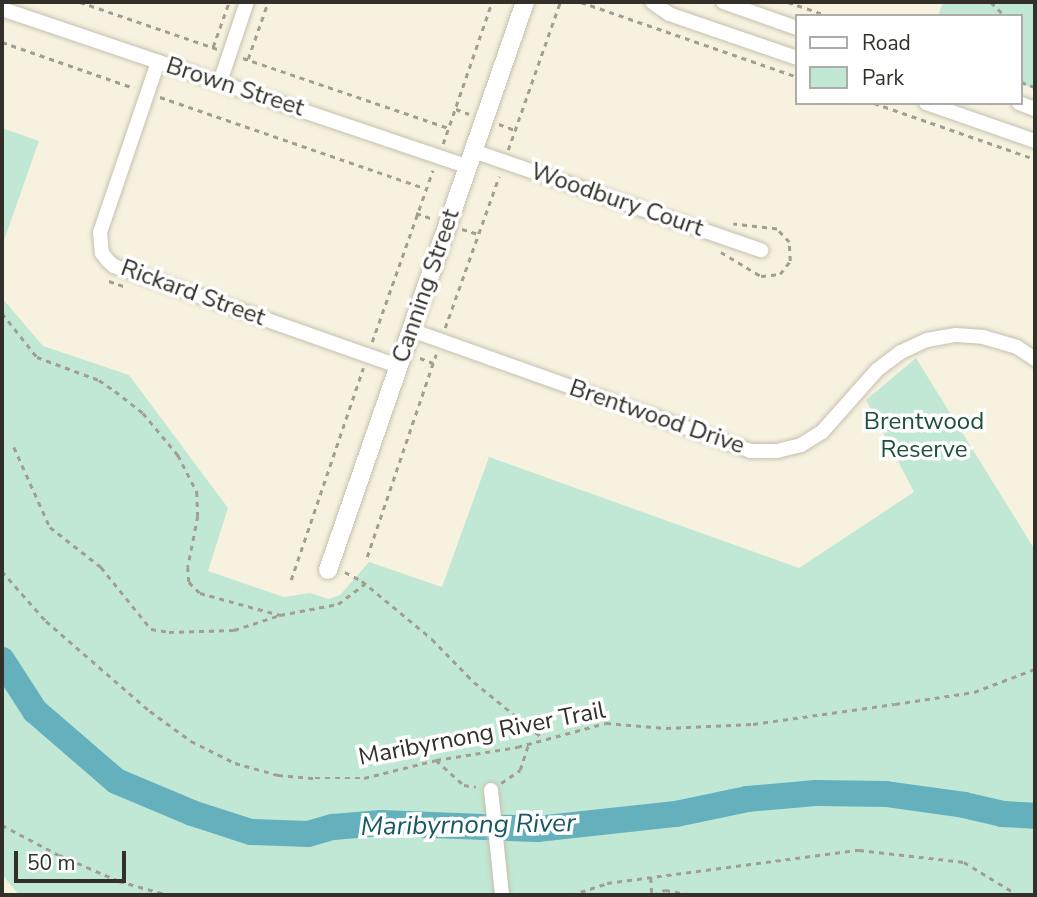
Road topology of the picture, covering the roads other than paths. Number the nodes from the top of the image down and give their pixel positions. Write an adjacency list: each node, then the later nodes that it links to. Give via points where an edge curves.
1 (247, 2): 9 (street)
2 (525, 2): 12 (street, Canning Street)
3 (652, 2): 7 (street, via 669,14)
4 (723, 2): 6 (street)
5 (2, 9): 8 (street, Brown Street)
6 (796, 27)
7 (796, 58)
8 (158, 62): 9 (street, Brown Street); 16 (street, Rickard Street, via 100,232 102,253 108,261)
9 (220, 82): 12 (street, Brown Street, via 439,156)
10 (932, 105): 11 (street)
11 (1035, 141)
12 (470, 158): 13 (street, Woodbury Court, via 505,161); 14 (street, Canning Street)
13 (761, 250)
14 (411, 330): 15 (street, Brentwood Drive, via 750,451 801,445 822,432 877,370 927,340 983,337 1017,347); 16 (street, Canning Street)
15 (1035, 359)
16 (399, 365): 17 (street, Canning Street)
17 (328, 570)
18 (491, 790): 19 (street)
19 (502, 895)

